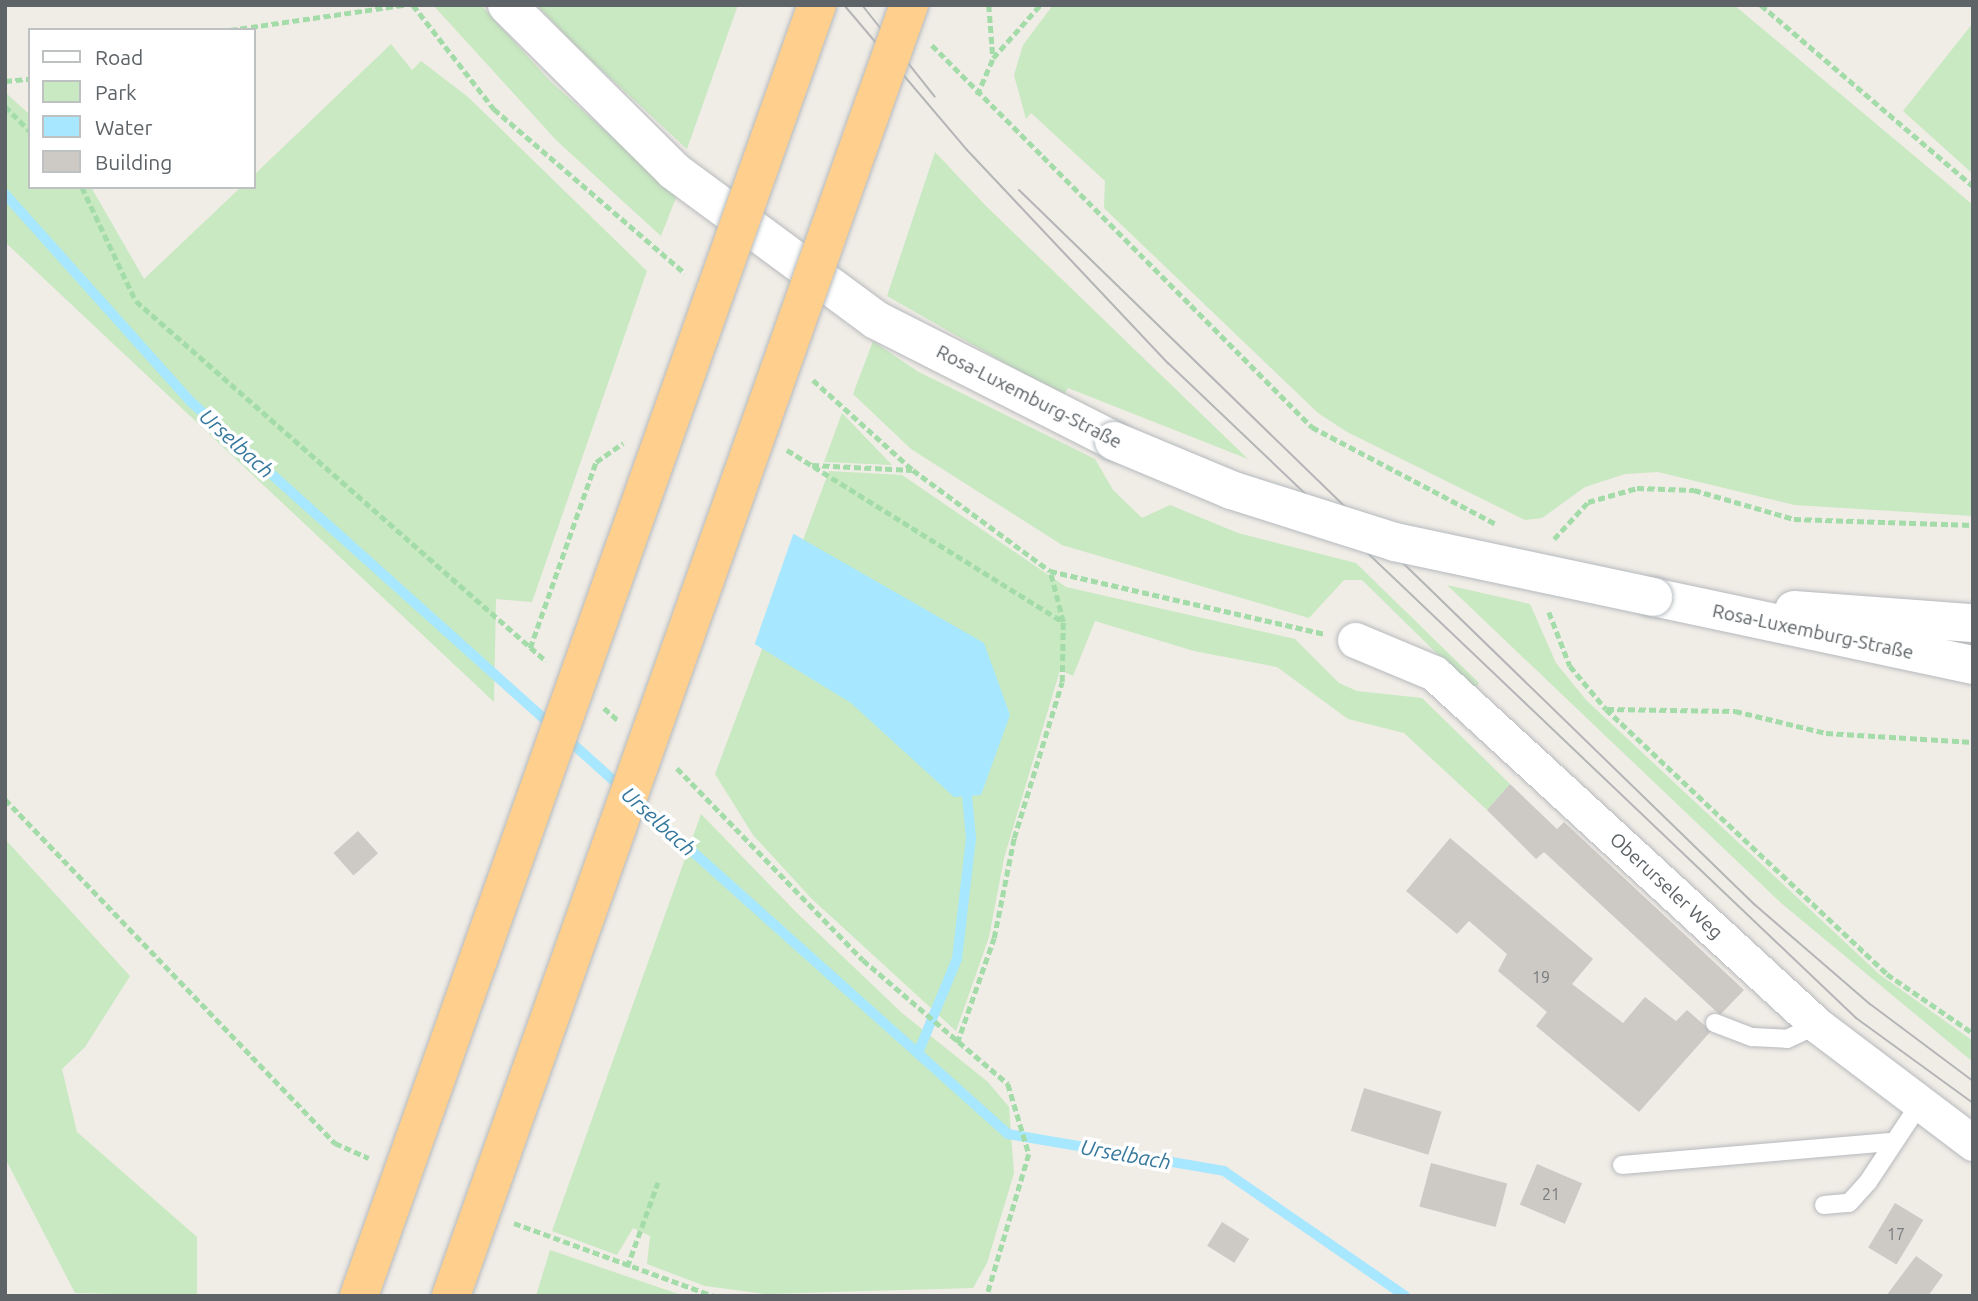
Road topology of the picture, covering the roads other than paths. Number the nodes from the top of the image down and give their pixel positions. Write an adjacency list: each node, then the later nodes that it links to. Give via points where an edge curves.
1 (507, 5): 4 (main road, Rosa-Luxemburg-Straße, bridge, via 674,171 876,320 1114,441 1231,490 1395,542)
2 (817, 5): 15 (highway, bridge)
3 (916, 20): 16 (highway, bridge)
4 (1653, 597): 5 (main road, Rosa-Luxemburg-Straße); 7 (main road, Rosa-Luxemburg-Straße)
5 (1973, 623)
6 (1355, 640): 9 (street, Oberurseler Weg, via 1434,673)
7 (1973, 665)
8 (1715, 1023): 9 (lane, via 1752,1037 1787,1039)
9 (1817, 1025): 10 (street, Oberurseler Weg)
10 (1919, 1105): 11 (lane); 12 (street, Oberurseler Weg)
11 (1893, 1142): 13 (lane); 14 (lane, via 1849,1203)
12 (1973, 1143)
13 (1622, 1165)
14 (1824, 1205)
15 (359, 1296)
16 (451, 1296)

